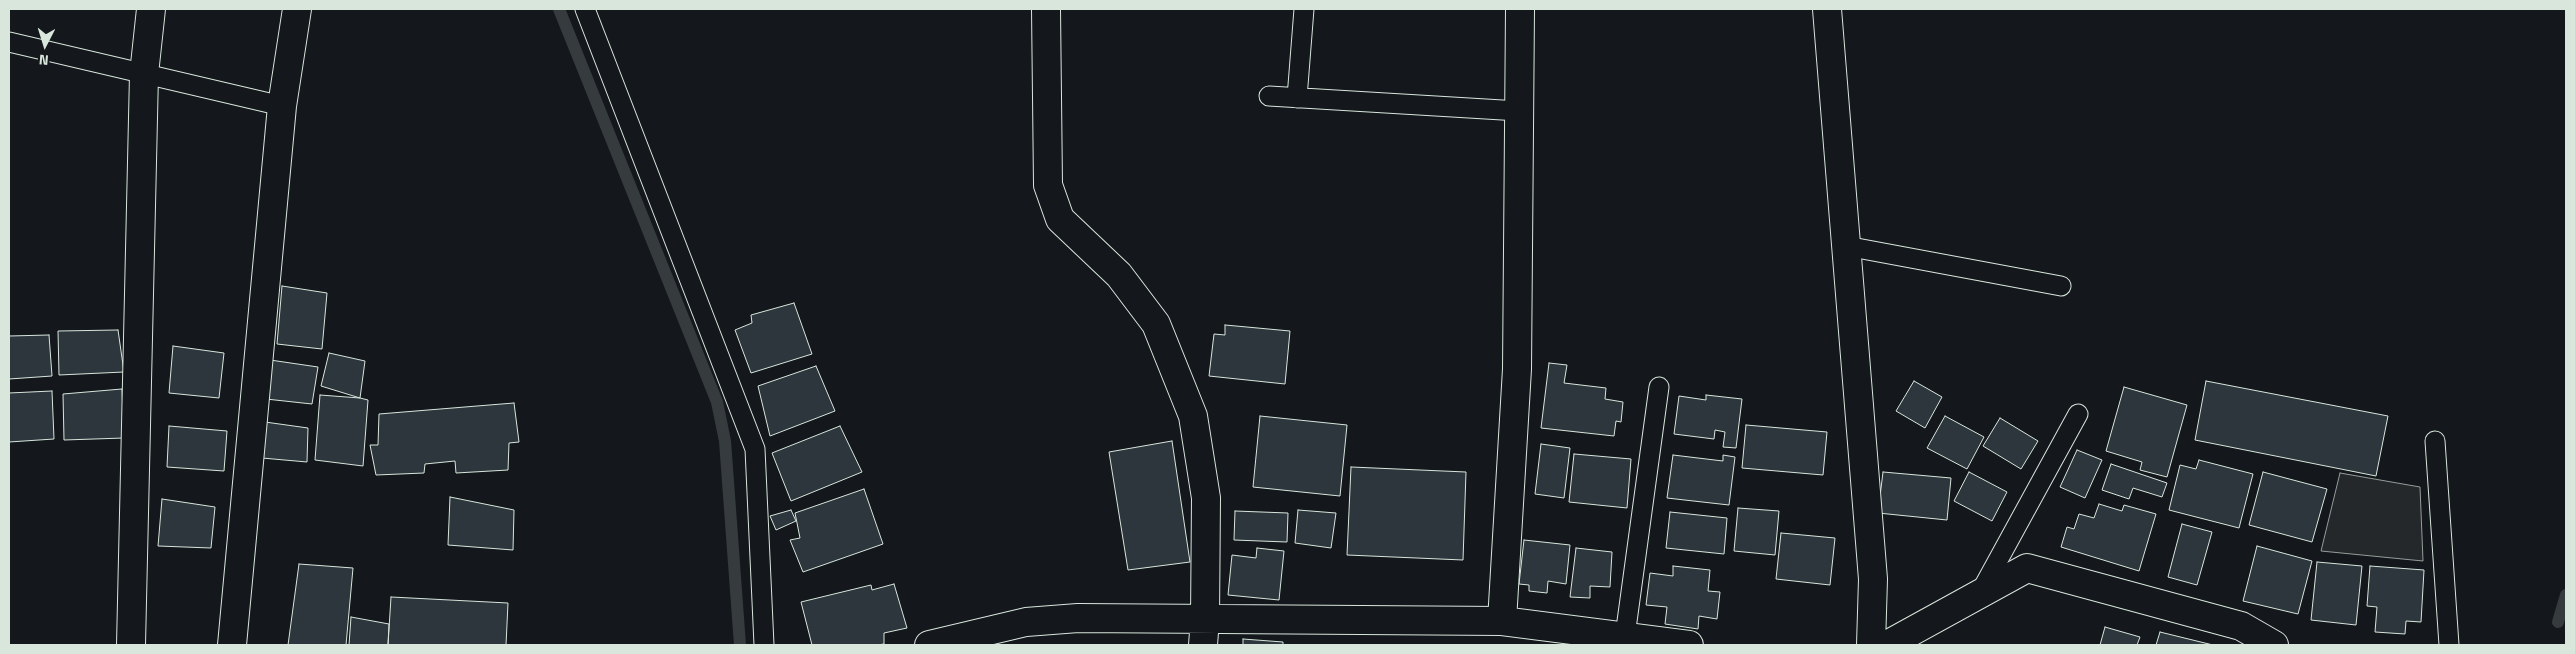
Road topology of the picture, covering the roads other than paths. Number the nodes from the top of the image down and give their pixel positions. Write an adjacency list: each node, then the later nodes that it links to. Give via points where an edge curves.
1 (151, 9): 9 (street)
2 (297, 9): 12 (street)
3 (585, 9): 25 (lane, via 755,449)
4 (1046, 9): 21 (street, via 1048,186 1060,218 1118,274 1156,324 1193,416 1206,498)
5 (1304, 9): 11 (lane)
6 (1520, 9): 13 (street)
7 (1826, 9): 14 (street)
8 (9, 42): 9 (lane)
9 (144, 74): 12 (lane); 23 (street)
10 (1269, 96): 11 (lane)
11 (1297, 98): 13 (lane)
12 (282, 106): 24 (street)
13 (1519, 111): 20 (street, via 1517,369)
14 (1846, 246): 15 (lane); 28 (street, via 1873,579)
15 (2061, 286)
16 (1659, 387): 22 (lane)
17 (2078, 414): 19 (lane)
18 (2435, 441): 31 (lane)
19 (1980, 594): 29 (street); 30 (street, via 2027,568 2241,626)
20 (1502, 621): 21 (street); 22 (street)
21 (1204, 632): 26 (street, via 1078,618 1026,622)
22 (1625, 636): 27 (street)
23 (131, 645)
24 (232, 645)
25 (764, 645)
26 (929, 645)
27 (1689, 645)
28 (1871, 645)
29 (1887, 645)
30 (2274, 645)
31 (2450, 645)

